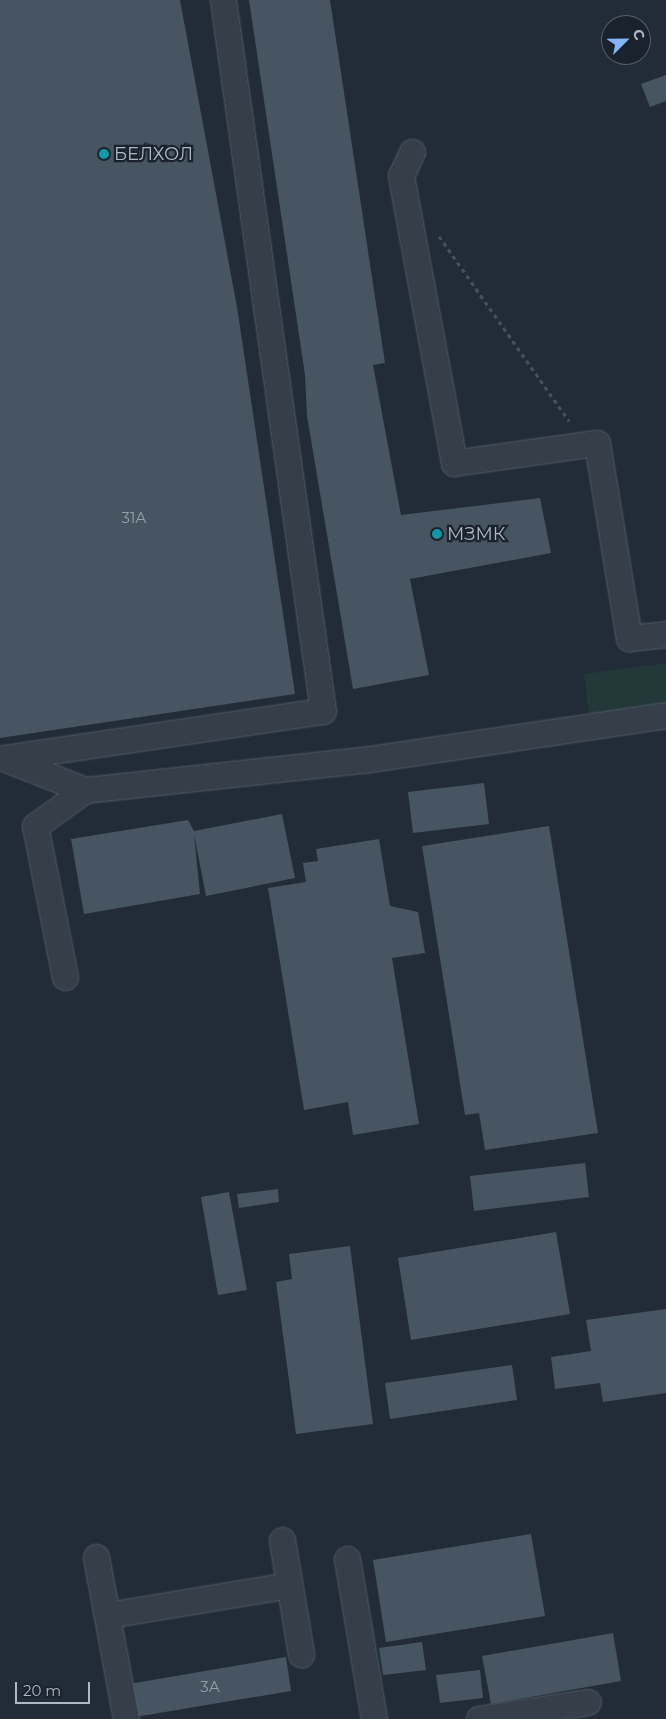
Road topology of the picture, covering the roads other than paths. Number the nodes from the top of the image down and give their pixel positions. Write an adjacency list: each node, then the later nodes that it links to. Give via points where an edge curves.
1 (223, 0): 5 (lane, via 323,711)
2 (412, 152): 3 (lane, via 401,176 454,463 597,443 629,638)
3 (666, 634)
4 (666, 715): 6 (lane, via 363,760)
5 (2, 758): 6 (lane)
6 (85, 790): 7 (lane, via 35,826)
7 (65, 977)
8 (282, 1540): 11 (lane)
9 (96, 1557): 12 (lane)
10 (347, 1559): 16 (lane)
11 (289, 1585): 12 (lane); 13 (lane)
12 (108, 1615): 15 (lane)
13 (301, 1654)
14 (588, 1702): 17 (lane)
15 (126, 1719)
16 (374, 1719)
17 (479, 1719)

